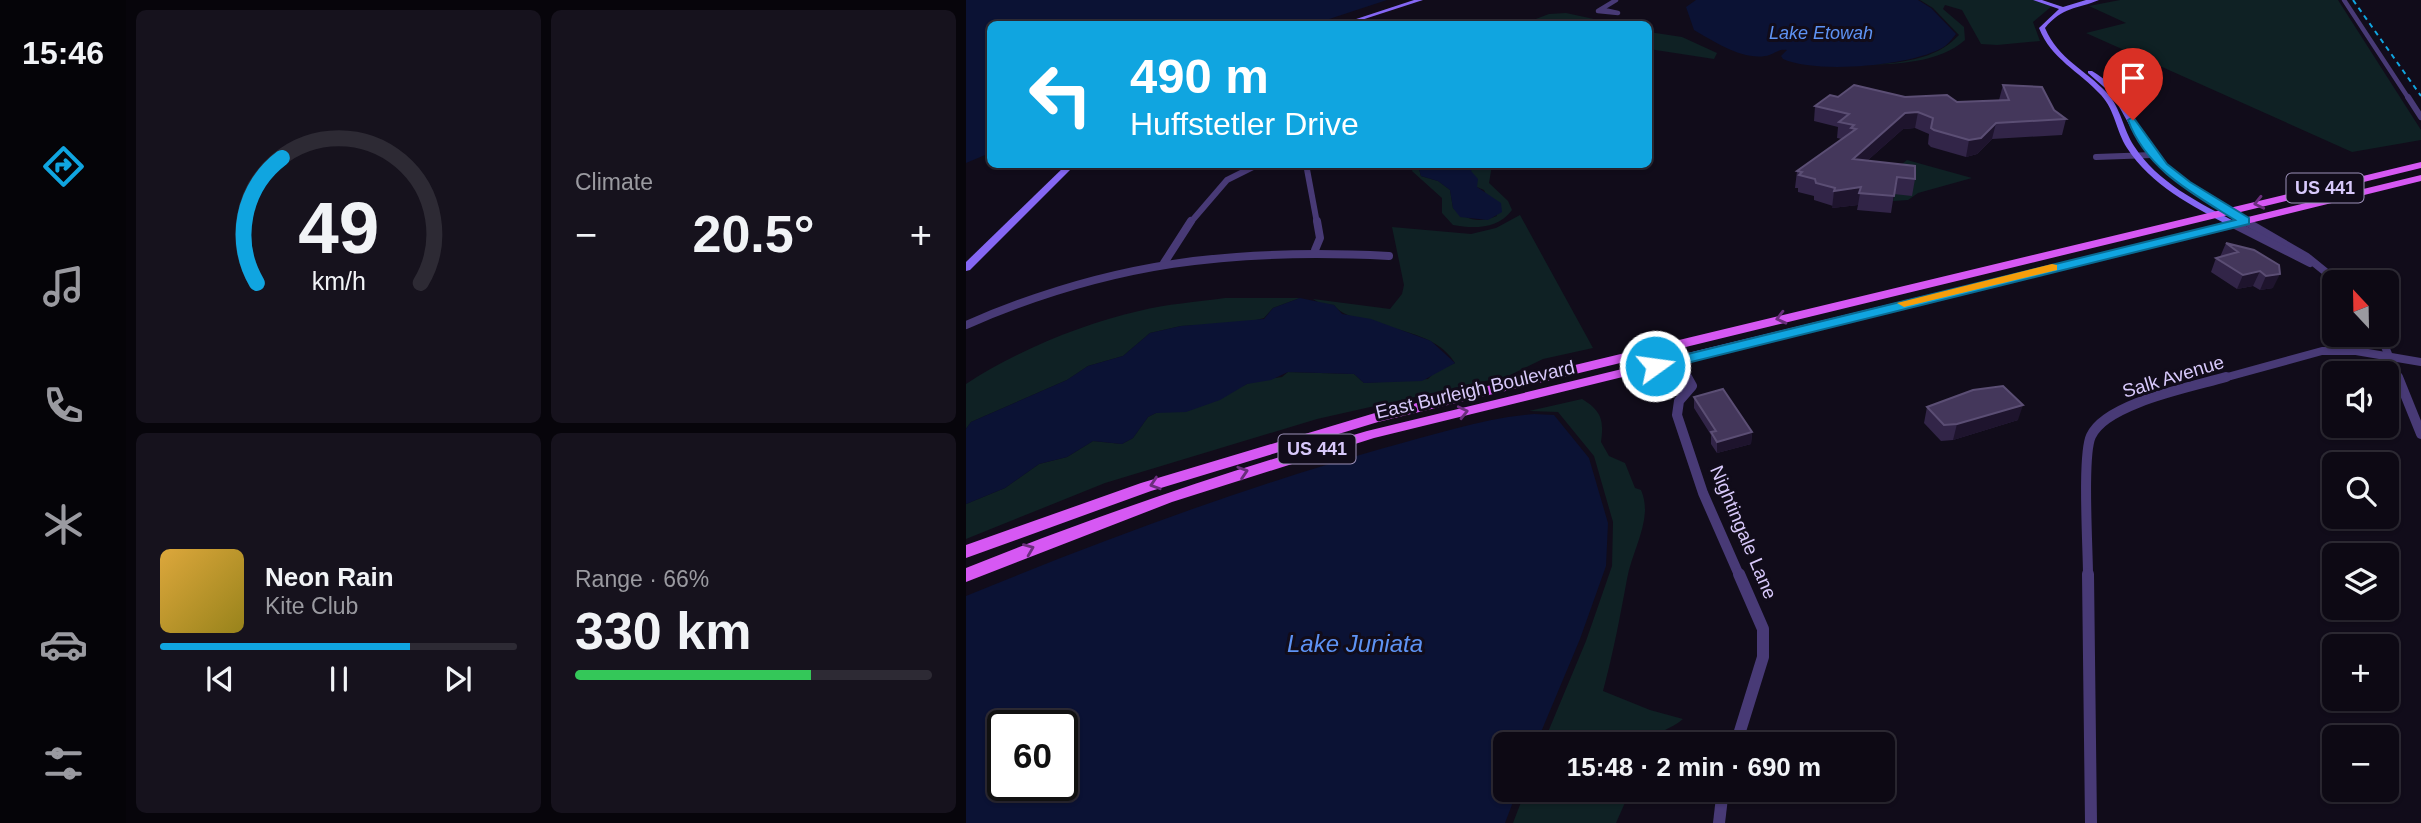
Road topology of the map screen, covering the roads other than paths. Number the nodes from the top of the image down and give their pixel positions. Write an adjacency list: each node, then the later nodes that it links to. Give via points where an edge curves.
1 (1420, 0): 8 (street)
2 (1616, 0): 7 (street)
3 (2036, 0): 6 (street)
4 (2096, 0): 6 (street)
5 (2344, 0): 10 (street)
6 (2062, 8): 9 (street)
7 (1604, 9)
8 (1354, 21)
9 (2044, 26): 11 (street, via 2061,51 2123,99); 12 (street, via 2044,36 2054,51 2108,97)
10 (2421, 117)
11 (2152, 155): 12 (street); 21 (street)
12 (2137, 156): 13 (street); 22 (street, via 2172,187)
13 (2096, 157)
14 (2421, 165): 21 (main road, US 441, one-way to 21)
15 (1068, 168): 27 (street)
16 (1248, 168): 28 (street, via 1218,185)
17 (1307, 168): 25 (street, via 1320,237)
18 (2421, 173): 20 (main road)
19 (2421, 178): 20 (main road, US 441)
20 (2370, 190): 23 (main road, US 441)
21 (2228, 211): 22 (main road, US 441); 23 (street)
22 (2214, 214): 23 (street); 24 (main road, US 441)
23 (2239, 222): 29 (street); 29 (street); 31 (main road, US 441)
24 (2091, 243): 31 (main road, via 2086,249 1982,276); 33 (main road, US 441, one-way to 33)
25 (1315, 250): 26 (street); 28 (street)
26 (1389, 256)
27 (969, 263)
28 (1164, 263): 32 (street, via 1067,287)
29 (2318, 267): 30 (street)
30 (2322, 270)
31 (1972, 286): 36 (main road, US 441)
32 (966, 325)
33 (1670, 345): 36 (street, Nightingale Lane); 39 (main road, East Burleigh Boulevard / US 441, one-way to 39, via 1266,448)
34 (2385, 347): 35 (street)
35 (2389, 357): 37 (street, Salk Avenue); 38 (street); 44 (street, Salk Avenue, via 2338,350 2308,353 2126,408 2098,423 2087,450)
36 (1679, 360): 40 (main road, East Burleigh Boulevard / US 441, one-way to 36, via 1126,512 1270,463); 41 (street, Nightingale Lane, via 1692,386 1679,401 1677,415 1703,493 1762,629 1763,657)
37 (2421, 362)
38 (2421, 434)
39 (966, 552)
40 (966, 575)
41 (1740, 732)
42 (1721, 802): 43 (street)
43 (1719, 823)
44 (2091, 823)

